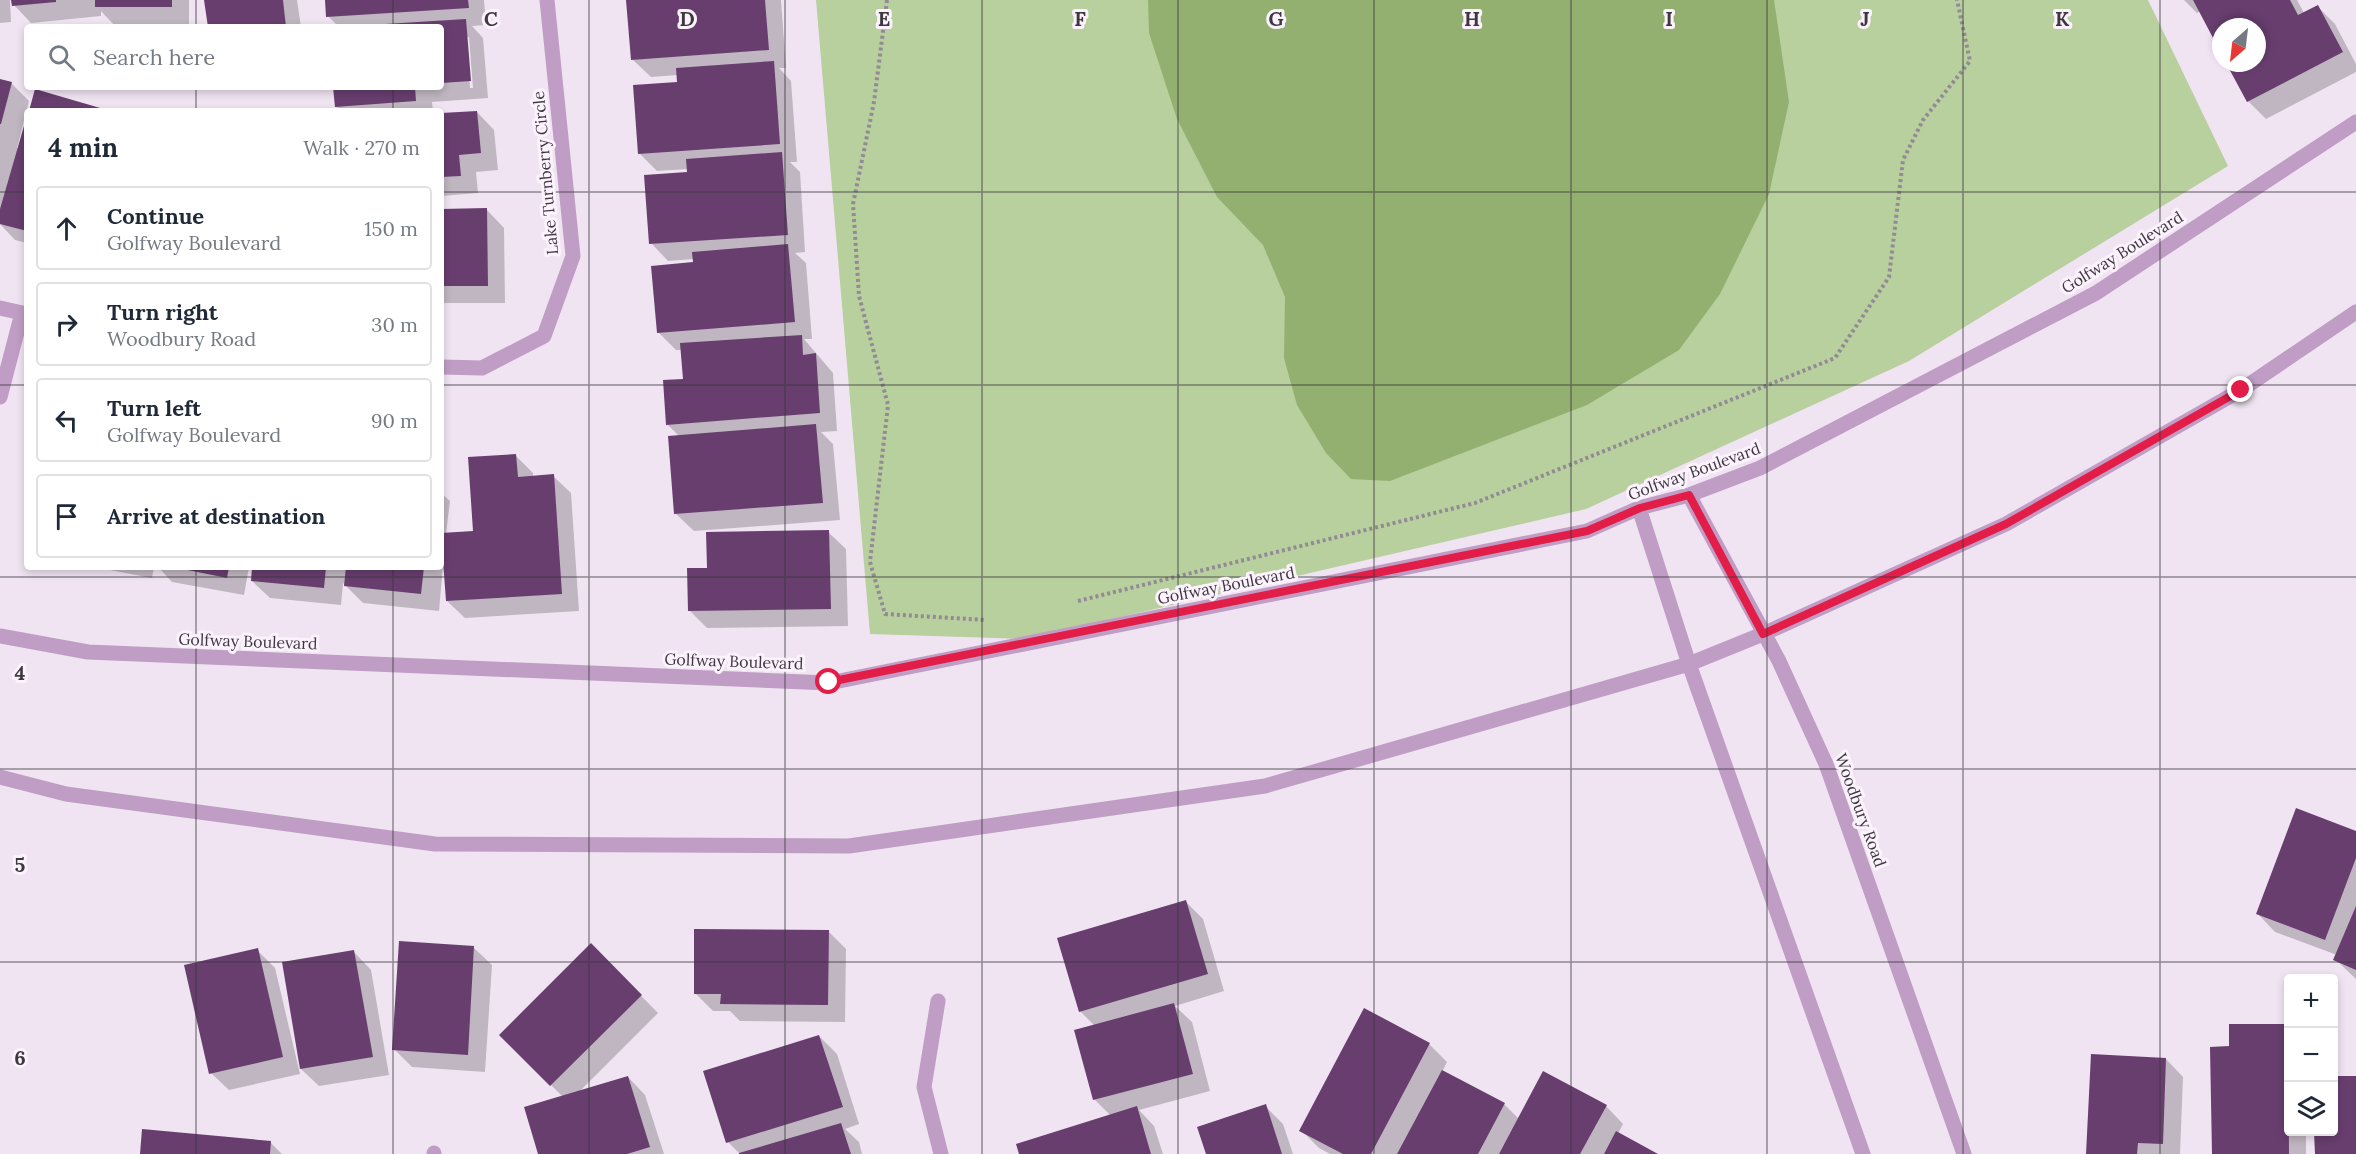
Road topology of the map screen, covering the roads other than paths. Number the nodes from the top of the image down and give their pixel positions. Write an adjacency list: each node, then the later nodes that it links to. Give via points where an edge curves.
1 (548, 0): 6 (street, Lake Turnberry Circle, via 573,256 544,336 482,368)
2 (2356, 122): 8 (street, Golfway Boulevard, via 2096,293 1760,468)
3 (0, 308): 5 (street)
4 (2356, 312): 10 (street, via 2241,390 2006,524)
5 (24, 313): 7 (street)
6 (444, 367)
7 (0, 397)
8 (1689, 495): 9 (street, Golfway Boulevard); 10 (street, Woodbury Road)
9 (1640, 508): 11 (street, Golfway Boulevard, via 1587,531 829,682 88,652); 12 (street)
10 (1763, 634): 12 (street); 17 (street, Woodbury Road, via 1826,764)
11 (0, 636)
12 (1689, 664): 13 (street, via 1265,786 849,846 435,844 66,794); 16 (street)
13 (0, 777)
14 (938, 1000): 15 (street, via 924,1087)
15 (941, 1154)
16 (1863, 1154)
17 (1964, 1154)

